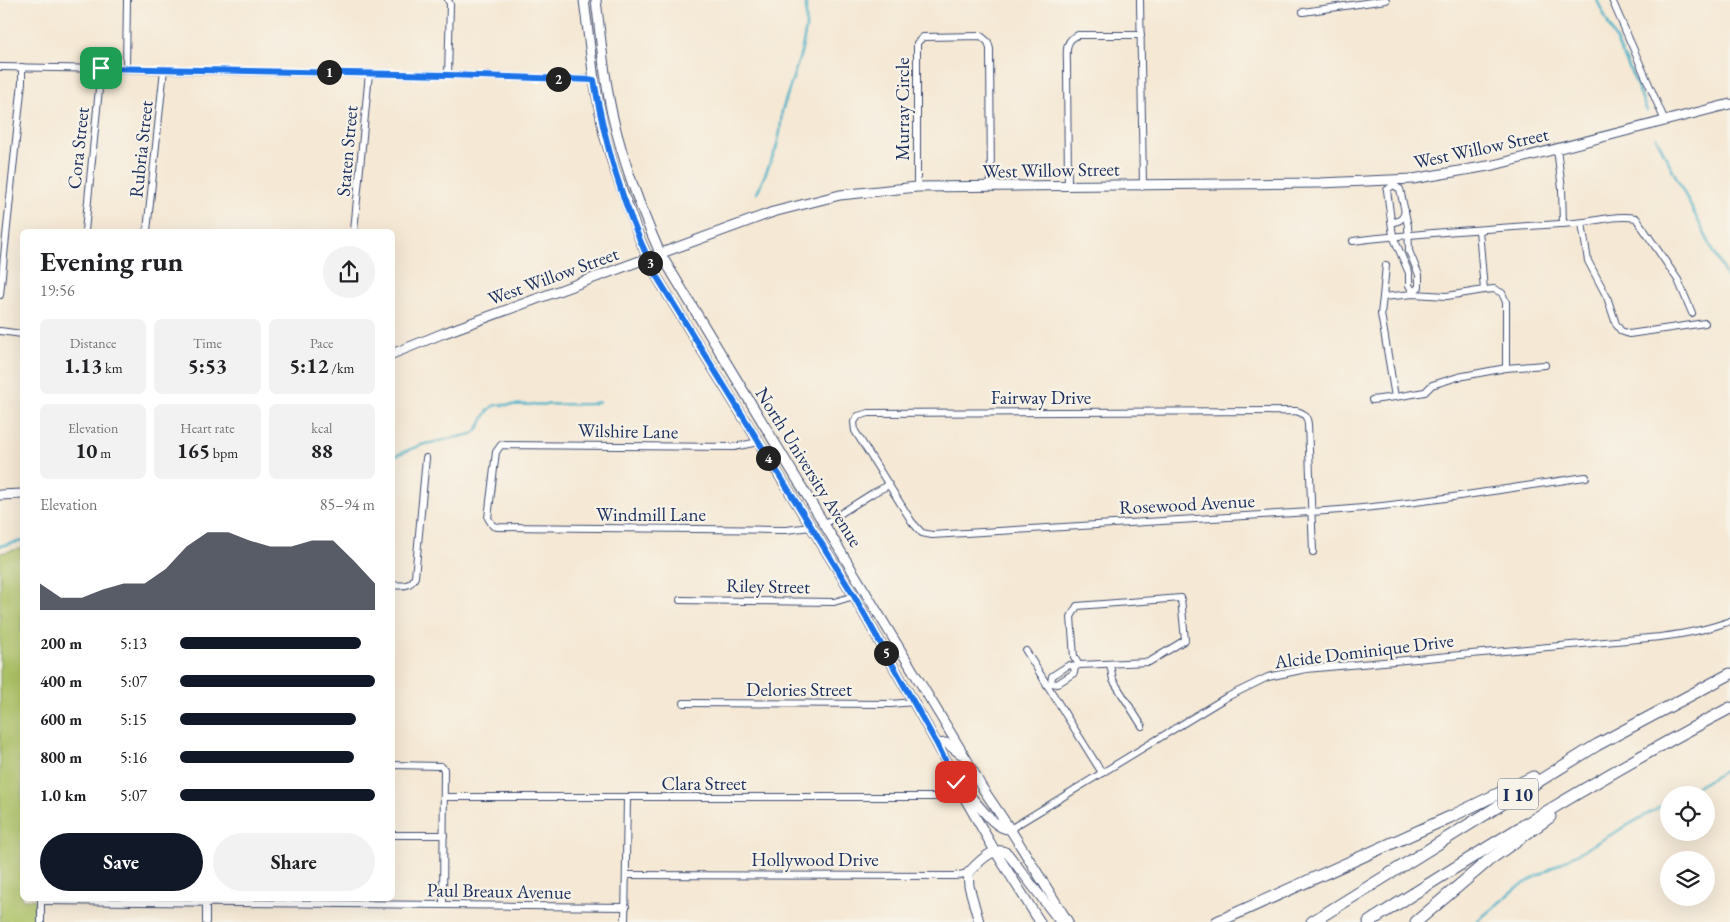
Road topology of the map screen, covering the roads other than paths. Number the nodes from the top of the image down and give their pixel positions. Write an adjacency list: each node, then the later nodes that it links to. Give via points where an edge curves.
1 (126, 0): 14 (street)
2 (448, 0): 17 (street)
3 (584, 0): 18 (main road, North University Avenue)
4 (596, 0): 38 (main road, North University Avenue, via 613,118 628,169)
5 (1140, 0): 10 (street)
6 (1386, 0): 8 (street)
7 (1612, 0): 20 (street)
8 (1341, 3): 9 (street)
9 (1303, 12)
10 (1141, 35): 23 (street); 24 (street, via 1078,35 1069,41)
11 (0, 66): 12 (street)
12 (22, 67): 13 (street); 43 (street)
13 (101, 68): 14 (street); 31 (street, Cora Street)
14 (126, 68): 15 (street)
15 (164, 69): 16 (street); 32 (street, Rubria Street)
16 (369, 73): 17 (street); 33 (street, Staten Street)
17 (448, 75): 18 (street)
18 (594, 80): 39 (main road, North University Avenue, via 614,168)
19 (1730, 104): 20 (main road, West Willow Street)
20 (1666, 121): 21 (main road, West Willow Street)
21 (1557, 149): 22 (main road, West Willow Street, via 1467,171); 30 (street)
22 (1392, 183): 23 (main road, West Willow Street); 27 (street, via 1400,189); 28 (street, via 1387,190)
23 (1142, 185): 24 (main road, West Willow Street)
24 (1068, 186): 26 (main road, West Willow Street)
25 (917, 187): 26 (main road, West Willow Street); 26 (street, Murray Circle, via 917,43 923,37 981,36 990,49); 38 (main road, West Willow Street, via 840,194 773,212)
26 (991, 187)
27 (1405, 211): 28 (street, via 1398,221); 35 (street)
28 (1391, 219): 36 (street)
29 (1582, 223): 30 (street); 45 (street, via 1627,216 1636,218 1678,280); 46 (street, via 1588,261 1621,331 1629,334)
30 (1563, 224): 34 (street)
31 (85, 229)
32 (147, 229)
33 (354, 229)
34 (1479, 230): 35 (street); 41 (street)
35 (1408, 234): 36 (street); 42 (street, via 1409,251 1419,275 1418,286)
36 (1393, 236): 37 (street); 42 (street, via 1409,273)
37 (1353, 241)
38 (660, 253): 39 (main road, West Willow Street); 54 (main road, North University Avenue)
39 (648, 258): 49 (main road, West Willow Street); 55 (main road, North University Avenue)
40 (1386, 265): 44 (street)
41 (1484, 290): 42 (street, via 1447,296); 51 (street, via 1494,289 1502,293 1506,302)
42 (1413, 293): 44 (street)
43 (0, 295)
44 (1383, 297): 52 (street, via 1381,314)
45 (1692, 313)
46 (1705, 323)
47 (0, 332): 48 (street)
48 (20, 334)
49 (395, 353)
50 (1545, 365): 51 (street)
51 (1506, 368): 52 (street, via 1458,377 1432,385 1424,392)
52 (1395, 397): 53 (street)
53 (1372, 400)
54 (772, 438): 55 (main road); 63 (main road, North University Avenue)
55 (758, 442): 62 (street, Wilshire Lane, via 734,447 501,445 496,452 488,512); 64 (main road, North University Avenue)
56 (426, 458): 66 (street, via 415,577 406,585)
57 (1586, 477): 61 (street, Rosewood Avenue, via 1379,506)
58 (889, 485): 61 (street, Rosewood Avenue, via 916,528 922,533 932,534); 61 (street, Fairway Drive, via 855,431 855,419 861,415 1296,411 1305,415 1308,424); 63 (street)
59 (20, 494): 60 (main road)
60 (0, 495)
61 (1311, 512): 65 (street)
62 (491, 524): 64 (street, Windmill Lane, via 498,527 780,530)
63 (824, 524): 77 (main road, North University Avenue)
64 (811, 526): 67 (main road, North University Avenue)
65 (1313, 552)
66 (395, 585)
67 (854, 596): 68 (street, Riley Street, via 834,602); 78 (main road, North University Avenue)
68 (680, 600)
69 (1730, 621): 87 (street, Alcide Dominique Drive, via 1688,634 1290,671 1259,680 1225,698)
70 (1026, 651): 76 (street)
71 (1110, 664): 72 (street); 72 (street, via 1149,662 1185,640 1181,598 1077,606 1071,617); 81 (street, via 1112,680)
72 (1077, 666): 73 (street, via 1069,665); 75 (street)
73 (1062, 670): 75 (street); 76 (street, via 1052,676)
74 (1730, 674): 83 (highway, I 10)
75 (1067, 678): 76 (street, via 1057,684)
76 (1049, 684): 87 (street)
77 (930, 698): 78 (main road); 84 (main road, North University Avenue)
78 (914, 702): 79 (street, Delories Street); 82 (main road, North University Avenue)
79 (684, 703)
80 (1730, 708): 86 (highway, I 10)
81 (1142, 726)
82 (937, 744): 84 (main road, via 946,743); 88 (main road, North University Avenue)
83 (1597, 745): 109 (highway, via 1450,817); 110 (highway, I 10)
84 (967, 760): 92 (main road, North University Avenue)
85 (395, 766): 89 (street, via 443,767)
86 (1627, 766): 111 (highway, I 10, via 1519,827); 112 (highway, via 1489,860)
87 (1102, 773): 92 (street, Alcide Dominique Drive)
88 (956, 782): 90 (main road, North University Avenue); 92 (main road, via 994,822)
89 (444, 797): 91 (street, Clara Street); 94 (street)
90 (964, 797): 91 (street, Clara Street); 95 (main road, North University Avenue)
91 (627, 798): 97 (street)
92 (1010, 829): 108 (main road, North University Avenue)
93 (395, 835): 94 (street)
94 (444, 835): 100 (street)
95 (995, 851): 96 (main road); 106 (main road, North University Avenue); 107 (main road, via 1002,850 1008,854)
96 (968, 873): 97 (street, Hollywood Drive, via 955,876); 105 (main road)
97 (626, 874): 101 (street)
98 (41, 901): 102 (street)
99 (206, 901): 100 (street, Paul Breaux Avenue); 103 (street)
100 (443, 906): 101 (street, Paul Breaux Avenue)
101 (626, 907): 104 (street)
102 (41, 922)
103 (206, 922)
104 (626, 922)
105 (979, 922)
106 (1040, 922)
107 (1063, 922)
108 (1068, 922)
109 (1217, 922)
110 (1312, 922)
111 (1369, 922)
112 (1416, 922)

